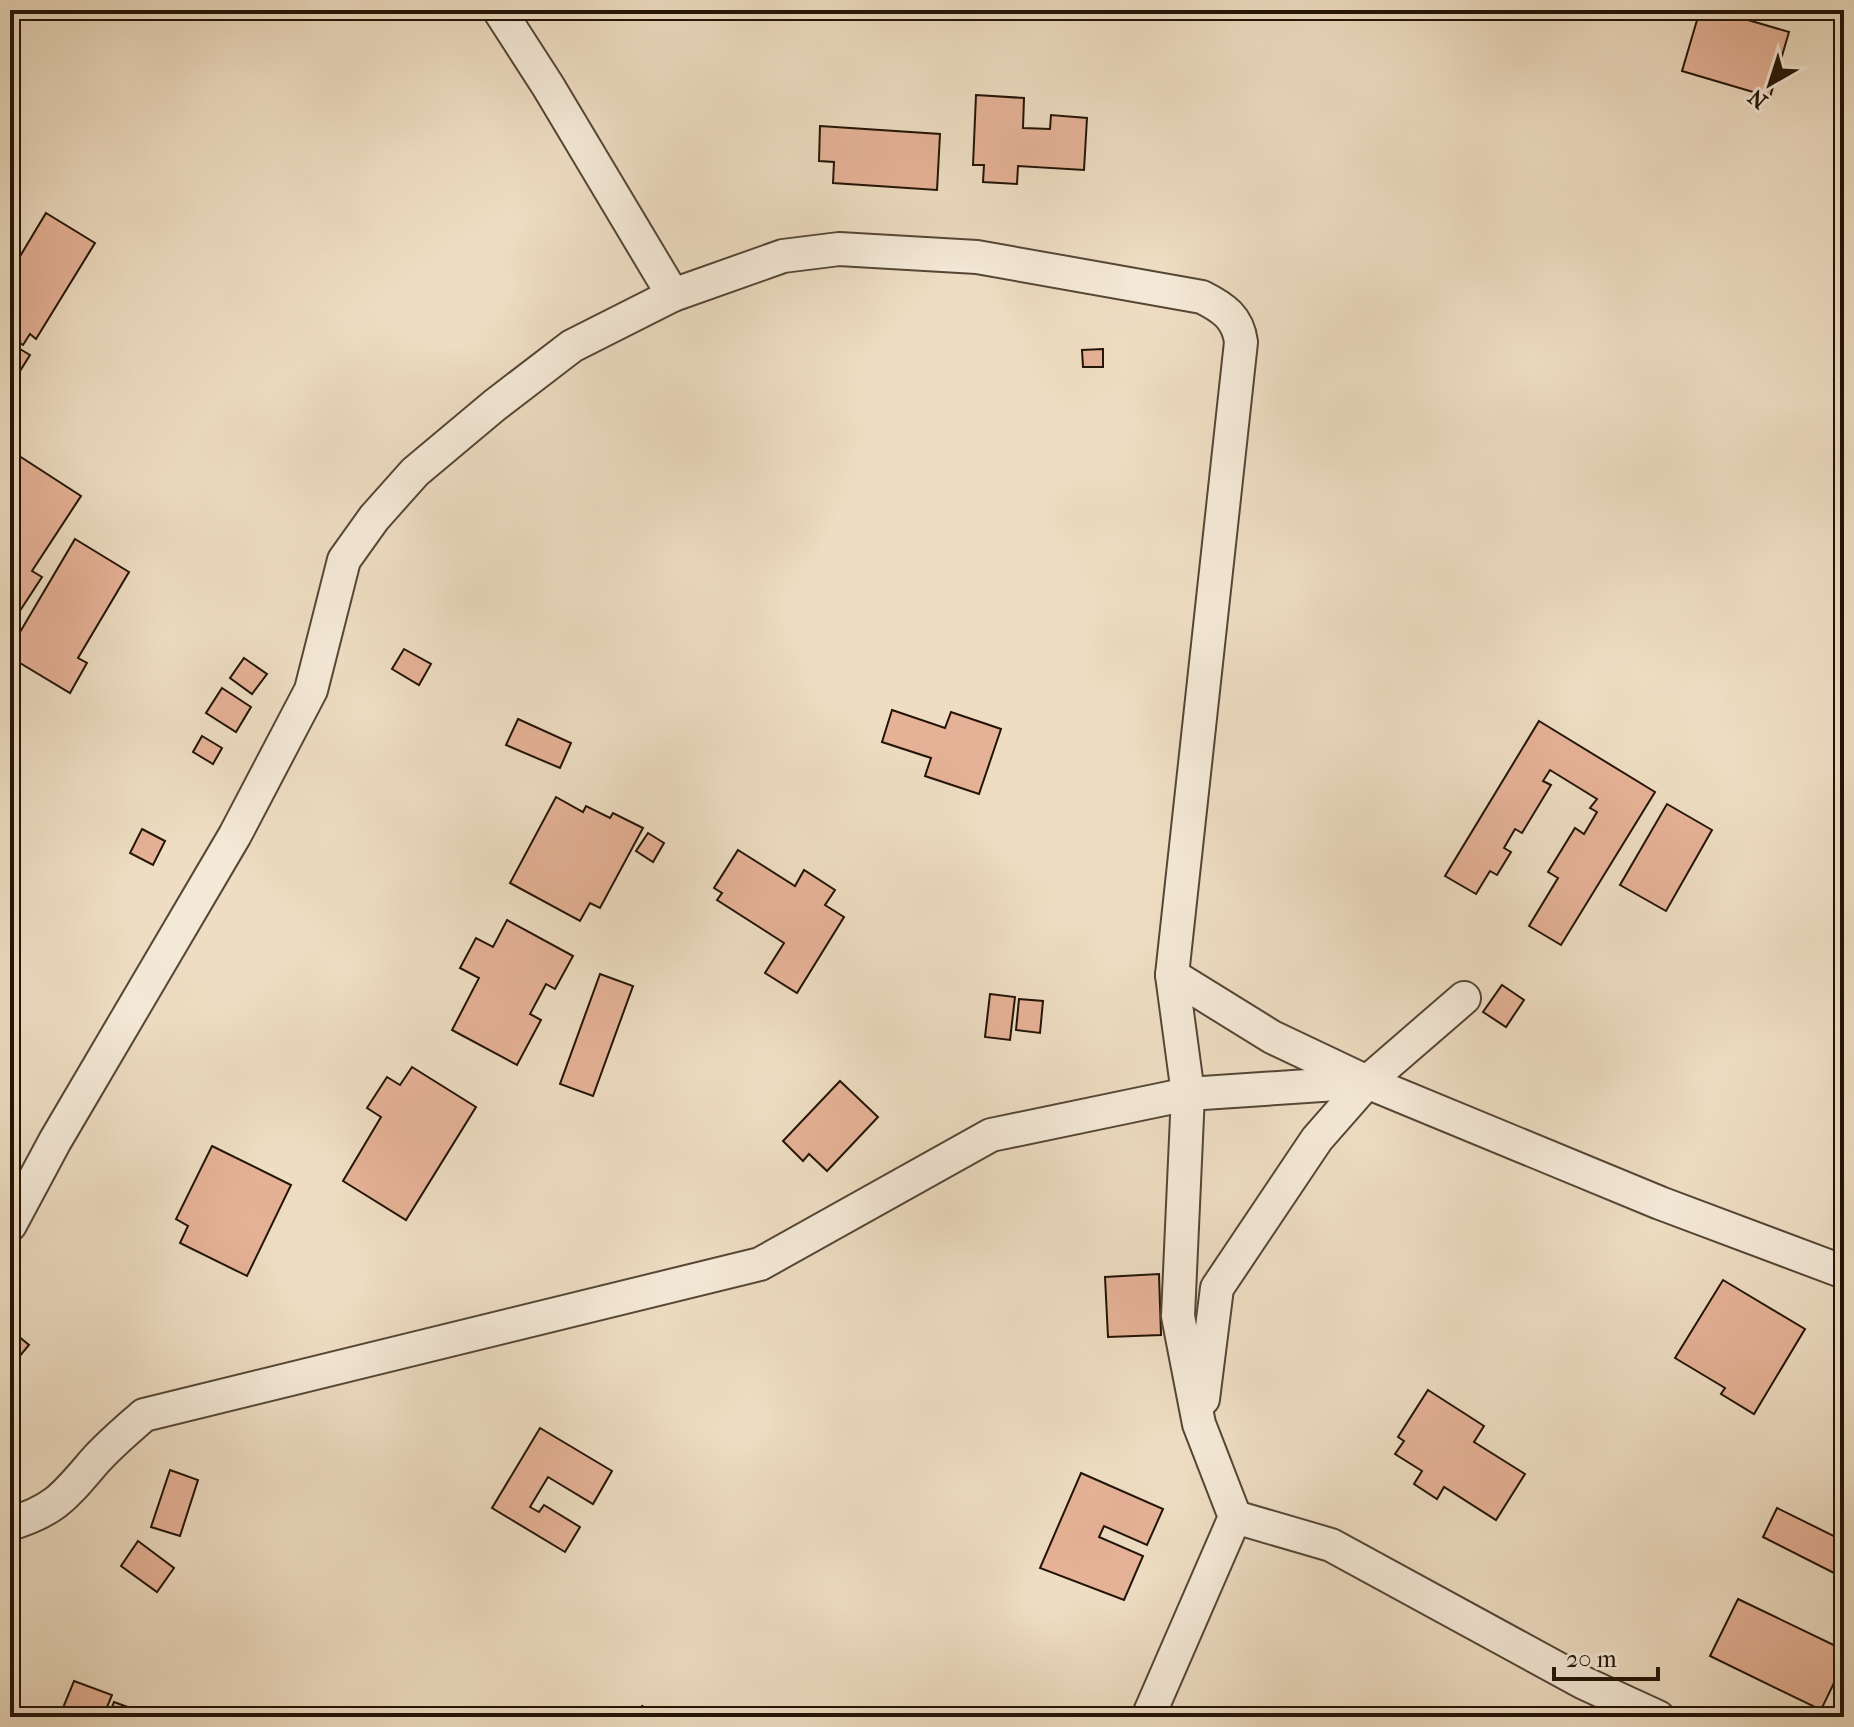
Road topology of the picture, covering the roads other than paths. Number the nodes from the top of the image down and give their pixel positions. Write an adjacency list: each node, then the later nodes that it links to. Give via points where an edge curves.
1 (499, 10): 2 (street)
2 (673, 295): 3 (street, via 783,256 839,249 977,257 1202,297 1224,308 1239,326); 7 (street, via 572,346 506,396 415,472 344,560 311,690 235,835)
3 (1172, 975): 5 (street, via 1272,1037); 6 (street)
4 (1464, 998): 5 (street)
5 (1367, 1082): 6 (street); 8 (street); 9 (street, via 1317,1139 1217,1288)
6 (1188, 1094): 9 (street, via 1178,1316); 11 (street, via 991,1135 760,1264 144,1415 60,1501)
7 (10, 1225)
8 (1844, 1272)
9 (1199, 1424): 10 (street)
10 (1235, 1517): 12 (street); 13 (street, via 1331,1545 1584,1683)
11 (10, 1524)
12 (1148, 1717)
13 (1658, 1717)

